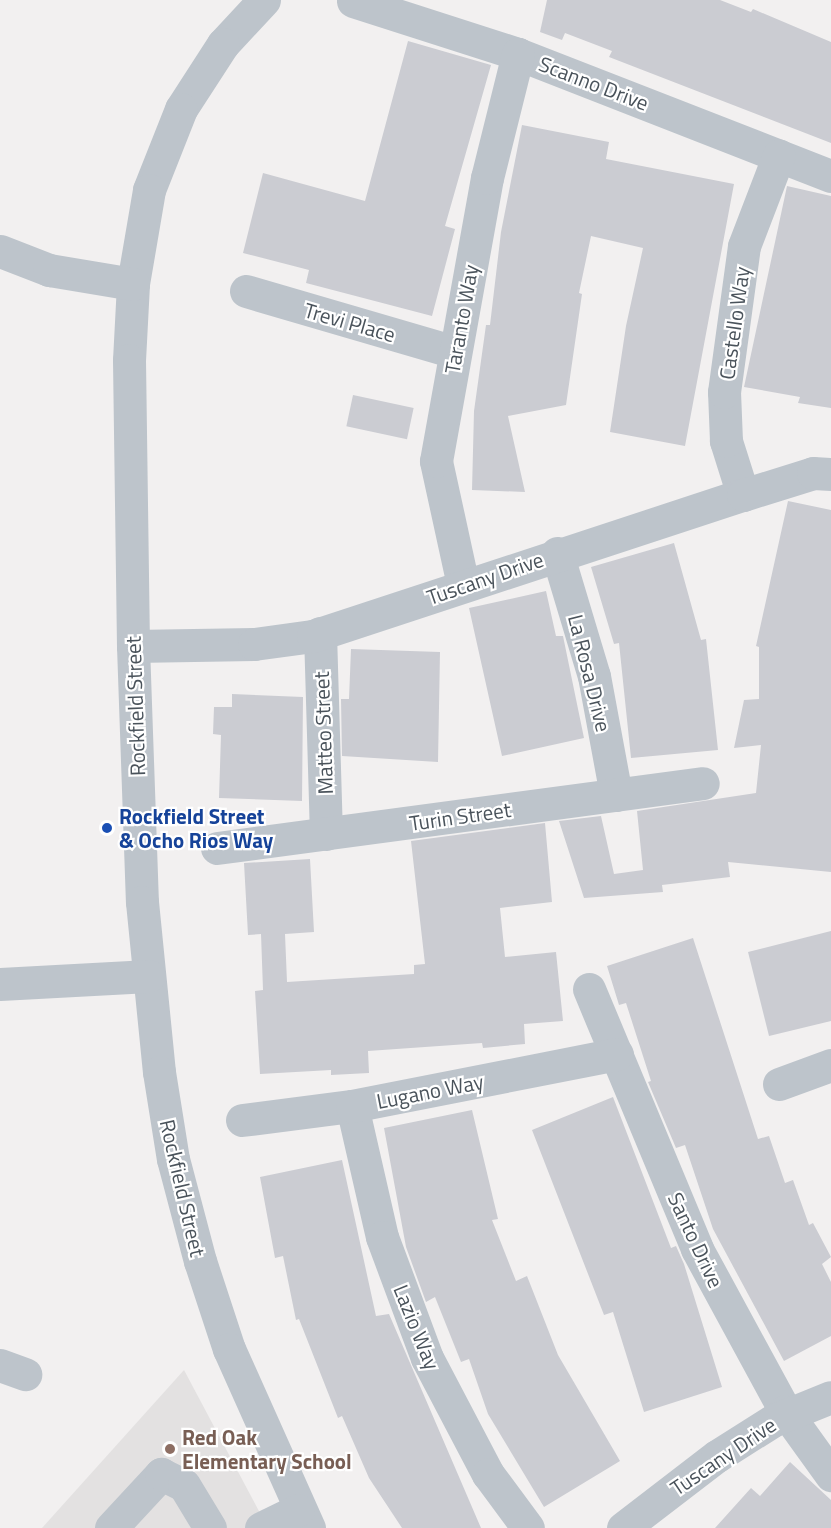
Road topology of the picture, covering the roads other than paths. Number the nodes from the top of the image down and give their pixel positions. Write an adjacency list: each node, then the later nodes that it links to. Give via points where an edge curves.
1 (264, 0): 7 (street, Rockfield Street, via 223,44 182,109 149,190)
2 (353, 1): 3 (street, Scanno Drive)
3 (518, 54): 4 (street, Scanno Drive); 9 (street, Taranto Way, via 487,178)
4 (779, 155): 5 (street, Scanno Drive); 11 (street, Castello Way, via 744,246 724,392 726,441)
5 (831, 176)
6 (0, 251): 7 (street, via 49,270)
7 (133, 284): 15 (street, Rockfield Street, via 129,360)
8 (246, 291): 9 (street, Trevi Place)
9 (454, 352): 13 (street, Taranto Way, via 436,461)
10 (831, 474): 11 (street, Tuscany Drive, via 813,473)
11 (743, 495): 12 (street, Tuscany Drive)
12 (556, 554): 13 (street, Tuscany Drive); 17 (street, La Rosa Drive, via 594,676)
13 (463, 585): 14 (street, Tuscany Drive)
14 (320, 633): 15 (street, Tuscany Drive, via 254,644); 18 (street, Matteo Street)
15 (133, 646): 20 (street, Rockfield Street, via 142,902)
16 (703, 783): 17 (street, Turin Street)
17 (616, 795): 18 (street, Turin Street)
18 (326, 834): 19 (street, Turin Street)
19 (217, 848)
20 (149, 976): 21 (street); 31 (street, Rockfield Street, via 173,1159 200,1261 229,1348)
21 (0, 984)
22 (589, 989): 23 (street, Santo Drive)
23 (617, 1054): 26 (street, Lugano Way); 29 (street, Santo Drive, via 697,1249)
24 (831, 1065): 25 (street)
25 (779, 1084)
26 (352, 1106): 27 (street, Lugano Way); 35 (street, Lazio Way, via 382,1237 427,1358 488,1474)
27 (242, 1120)
28 (831, 1397): 29 (street, Tuscany Drive)
29 (787, 1415): 30 (street, Santo Drive); 36 (street, Tuscany Drive, via 717,1456)
30 (831, 1475)
31 (303, 1519): 34 (street)
32 (111, 1528): 33 (street, via 161,1474 184,1485)
33 (210, 1528)
34 (261, 1528)
35 (528, 1528)
36 (623, 1528)

